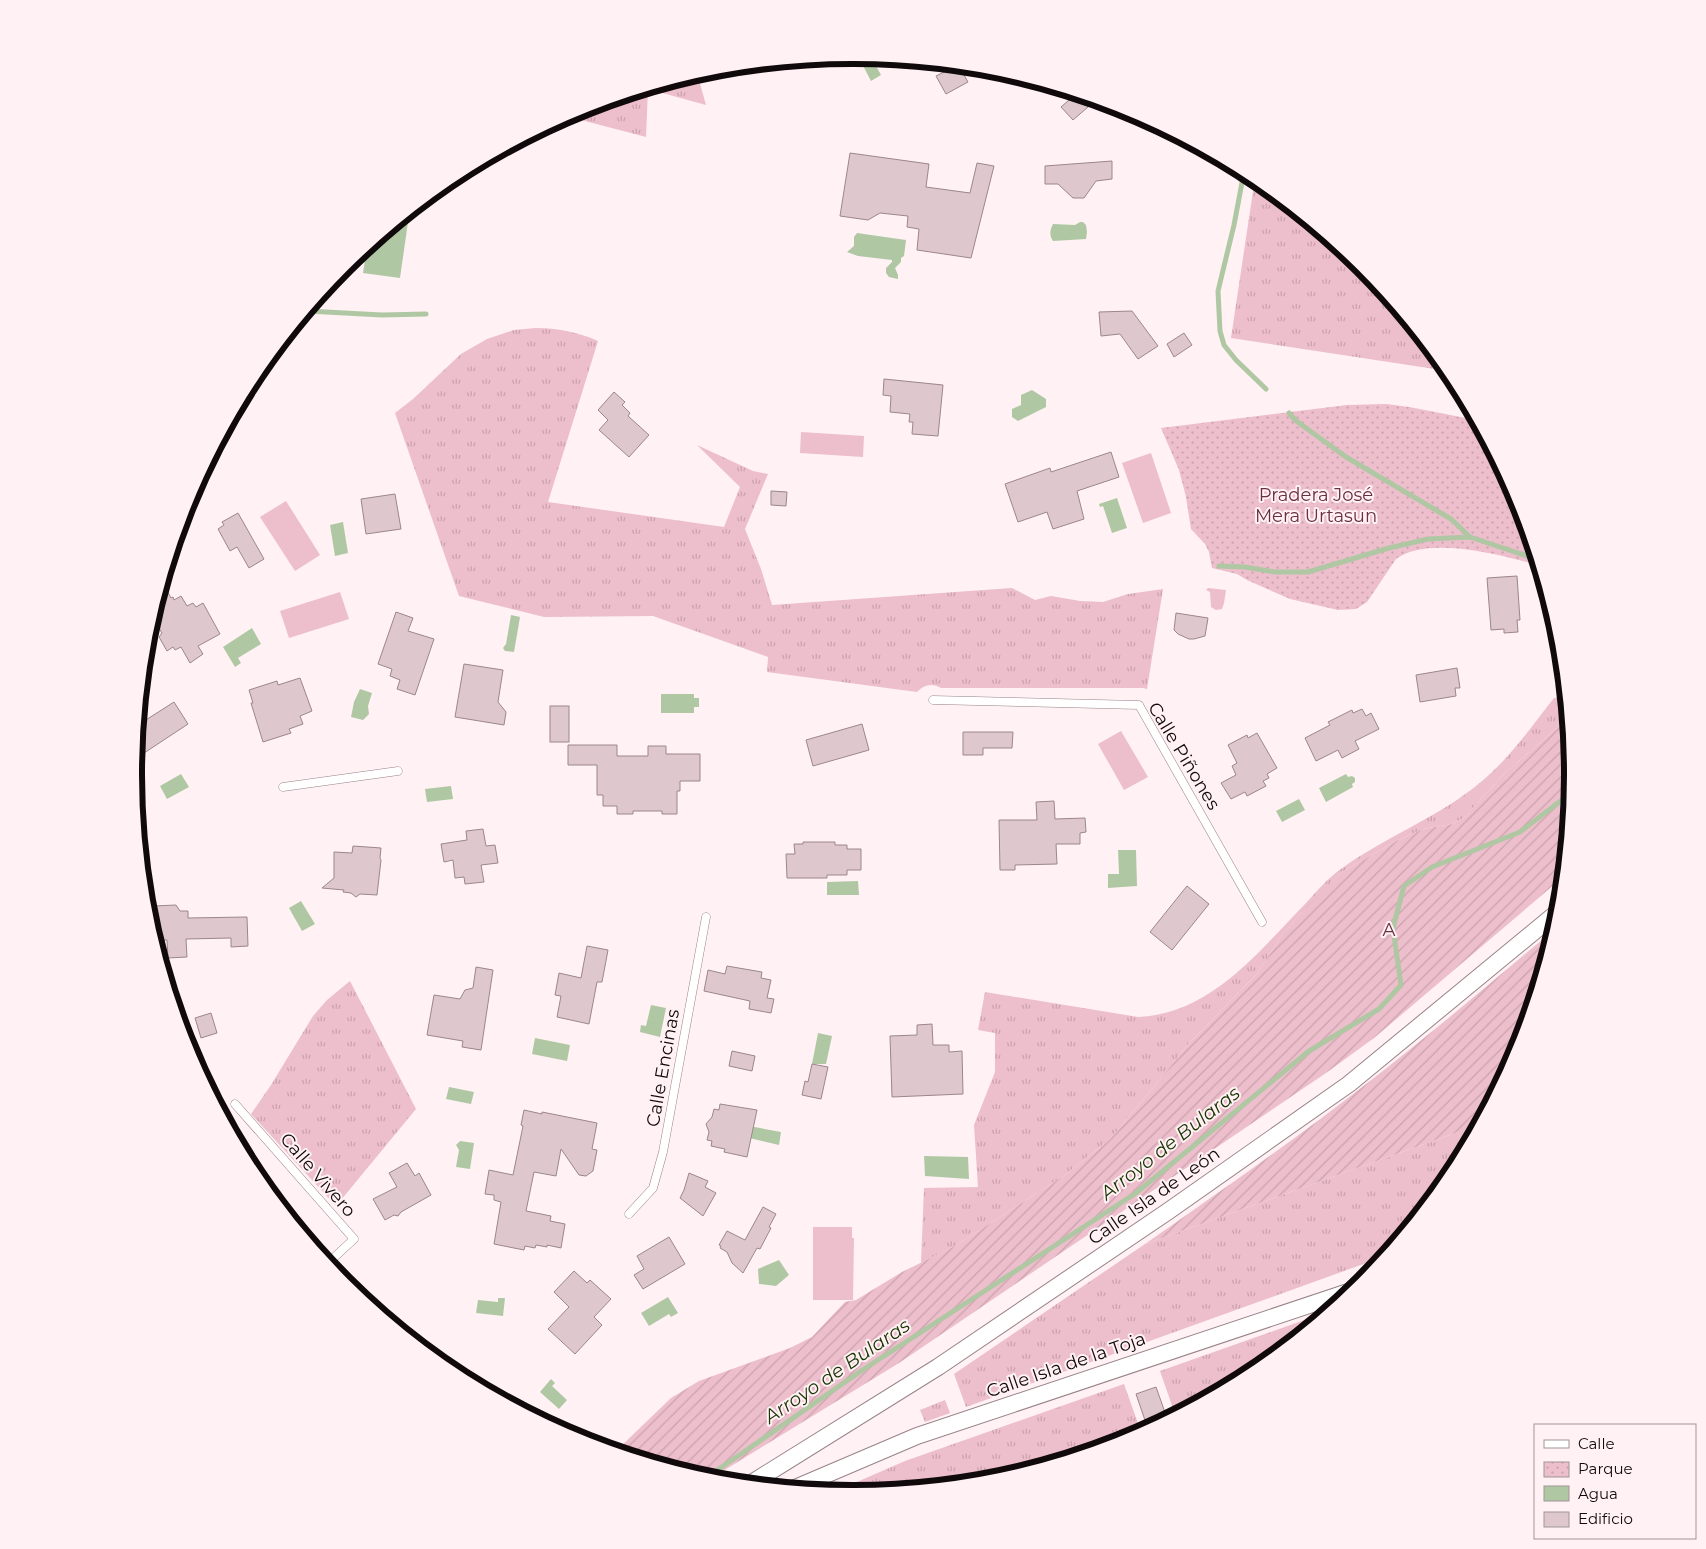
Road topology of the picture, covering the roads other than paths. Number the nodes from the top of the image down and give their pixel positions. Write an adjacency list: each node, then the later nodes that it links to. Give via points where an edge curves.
1 (933, 700): 6 (lane, Calle Piñones, via 1139,705)
2 (398, 771): 3 (lane)
3 (283, 787)
4 (706, 917): 8 (lane, Calle Encinas, via 663,1152 653,1188)
5 (1548, 921): 11 (street, Calle Isla de León, via 1341,1090 938,1366)
6 (1262, 922)
7 (235, 1104): 9 (lane, Calle Vivero, via 354,1239)
8 (629, 1214)
9 (333, 1258)
10 (1336, 1296): 12 (street, Calle Isla de la Toja, via 917,1436)
11 (758, 1479)
12 (805, 1484)

